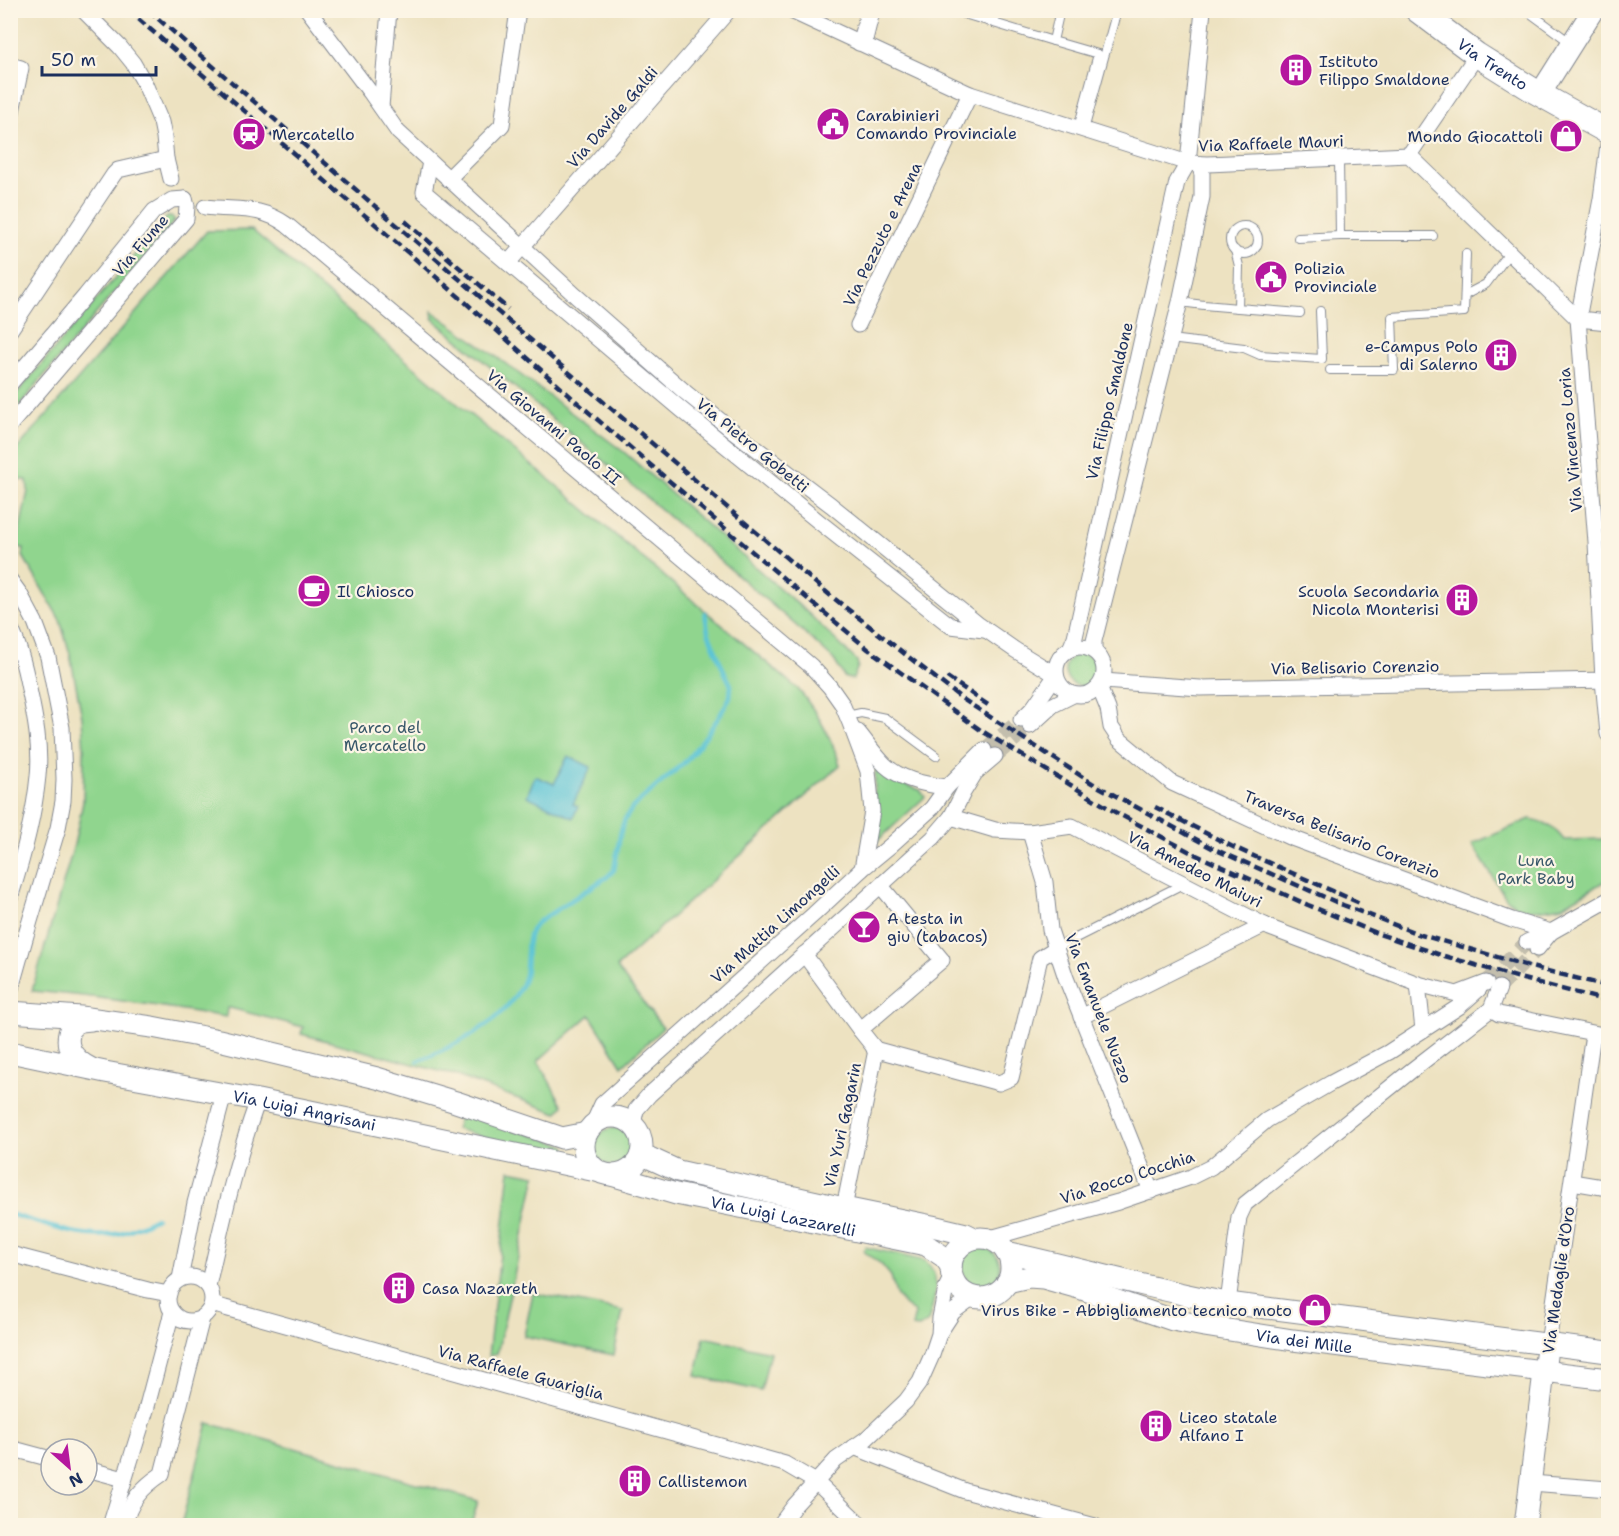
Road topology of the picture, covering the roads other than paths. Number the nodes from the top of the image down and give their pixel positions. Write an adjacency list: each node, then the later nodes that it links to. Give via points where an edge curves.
1 (83, 10): 31 (street, via 120,46 145,84 161,122)
2 (308, 10): 25 (street, Via Pietro Gobetti)
3 (389, 10): 25 (street)
4 (518, 10): 36 (street, via 502,125)
5 (729, 10): 45 (street, Via Davide Galdi)
6 (789, 10): 20 (street, Via Raffaele Mauri)
7 (869, 10): 20 (street)
8 (876, 10): 20 (lane)
9 (951, 10): 17 (lane)
10 (997, 10): 17 (lane)
11 (1060, 10): 18 (lane)
12 (1117, 10): 27 (lane)
13 (1203, 10): 34 (street)
14 (1417, 10): 21 (main road, Via Trento)
15 (1526, 10): 19 (lane)
16 (1593, 10): 19 (street, Via Trento)
17 (994, 23): 18 (lane)
18 (1053, 40): 27 (lane, via 1098,54)
19 (1572, 43): 24 (street, Via Trento)
20 (863, 44): 23 (street, Via Raffaele Mauri)
21 (1477, 56): 24 (main road, Via Trento); 30 (street)
22 (10, 65): 26 (street, via 21,68)
23 (970, 94): 27 (street, Via Raffaele Mauri); 57 (street, Via Pezzuto e Arena)
24 (1540, 94): 28 (main road, Via Trento)
25 (381, 108): 33 (street, Via Pietro Gobetti, via 398,132)
26 (10, 121)
27 (1081, 129): 34 (street, Via Raffaele Mauri)
28 (1608, 132)
29 (1608, 145): 38 (street, Via Vincenzo Loria)
30 (1409, 155): 32 (street, Via Raffaele Mauri); 47 (street)
31 (166, 159): 35 (street); 58 (street, via 114,174)
32 (1339, 159): 34 (street, Via Raffaele Mauri); 42 (lane)
33 (430, 162): 36 (street, Via Pietro Gobetti); 49 (street, Via Pietro Gobetti, via 424,192)
34 (1193, 163): 51 (street, via 1202,174 1202,197); 71 (street, Via Filippo Smaldone, via 1177,182)
35 (171, 179): 37 (street); 40 (street)
36 (448, 179): 45 (street, Via Pietro Gobetti)
37 (185, 199): 39 (street, Via Giovanni Paolo II); 40 (street, Via Fiume, via 172,200); 41 (street, Via Fiume)
38 (1604, 201): 55 (street, Via Vincenzo Loria)
39 (206, 207): 41 (street, via 195,210); 77 (street, Via Giovanni Paolo II, via 261,211 287,225 811,666 830,687)
40 (154, 211): 63 (street, Via Fiume)
41 (186, 219): 64 (street, Via Fiume)
42 (1340, 236): 43 (lane); 44 (lane)
43 (1433, 236)
44 (1298, 237)
45 (523, 247): 49 (street, Via Davide Galdi); 60 (street, Via Pietro Gobetti)
46 (1235, 250): 52 (lane, via 1239,266)
47 (1510, 252): 50 (lane, via 1486,284); 55 (street)
48 (1466, 254): 50 (lane)
49 (508, 263): 62 (street, Via Pietro Gobetti)
50 (1465, 295): 61 (lane, via 1464,312 1392,317 1394,370)
51 (1180, 302): 52 (lane); 59 (street)
52 (1238, 308): 54 (lane)
53 (1320, 311): 59 (lane, via 1322,359 1260,355 1244,348)
54 (1300, 313)
55 (1578, 319): 56 (street); 67 (street, Via Vincenzo Loria)
56 (1608, 322)
57 (858, 325)
58 (10, 330)
59 (1170, 339): 72 (street)
60 (652, 363): 62 (street); 65 (street, Via Pietro Gobetti)
61 (1330, 370)
62 (642, 376): 66 (street, Via Pietro Gobetti)
63 (10, 384)
64 (10, 425)
65 (836, 510): 66 (street); 70 (street, Via Pietro Gobetti)
66 (824, 526): 70 (street, Via Pietro Gobetti, via 951,626)
67 (1602, 543): 74 (street, Via Vincenzo Loria)
68 (10, 580): 95 (street, via 35,622 48,657 62,728 64,779 58,828 30,921)
69 (10, 627): 86 (street, via 24,665 38,740 31,822)
70 (987, 630): 73 (street, Via Pietro Gobetti)
71 (1070, 649): 72 (street, via 1077,646); 73 (street, via 1059,660)
72 (1094, 650): 75 (street, via 1103,661 1105,675)
73 (1056, 675): 76 (street, via 1063,688); 76 (street, via 1025,723)
74 (1606, 680): 75 (street, Via Belisario Corenzio, via 1200,688); 78 (street, Via Vincenzo Loria)
75 (1101, 684): 76 (street, via 1092,693); 89 (street, Traversa Belisario Corenzio, via 1111,727 1119,739 1172,783 1289,837)
76 (1074, 695)
77 (849, 719): 79 (lane, via 861,712 885,718); 80 (street, Via Giovanni Paolo II, via 886,766 925,784); 83 (street, Via Giovanni Paolo II, via 868,771 871,795 871,825)
78 (1608, 734)
79 (936, 756)
80 (946, 787): 81 (street, Via Mattia Limongelli, via 989,753); 83 (street, Via Mattia Limongelli, via 932,808)
81 (951, 817): 82 (street, Via Amedeo Maiuri, via 995,830); 85 (street, Via Mattia Limongelli)
82 (1030, 832): 84 (street, Via Amedeo Maiuri, via 1072,826); 91 (street, Via Emanuele Nuzzo, via 1045,882)
83 (862, 869): 110 (street, Via Mattia Limongelli, via 602,1104)
84 (1183, 884): 88 (street, Via Amedeo Maiuri); 91 (lane)
85 (881, 885): 92 (street, Via Mattia Limongelli); 99 (street, via 942,960)
86 (10, 898)
87 (1608, 900): 89 (street)
88 (1265, 925): 93 (street, Via Amedeo Maiuri); 97 (street)
89 (1551, 932): 90 (street)
90 (1532, 945)
91 (1056, 948): 97 (street, Via Emanuele Nuzzo); 102 (street, via 1040,958 1011,1078 999,1083)
92 (804, 954): 99 (street); 109 (street, Via Mattia Limongelli, via 649,1095 636,1110)
93 (1418, 984): 94 (street, Via Amedeo Maiuri, via 1457,994); 100 (street)
94 (1493, 986): 96 (street); 100 (street, Via Rocco Cocchia)
95 (12, 1004): 98 (street)
96 (1491, 1009): 101 (street, via 1499,1014); 106 (street)
97 (1081, 1017): 115 (street, Via Emanuele Nuzzo)
98 (98, 1019): 105 (street, via 79,1022 72,1026 69,1035 72,1055); 110 (street, via 219,1040 377,1078 562,1138)
99 (860, 1030): 102 (street)
100 (1423, 1030): 104 (street, Via Rocco Cocchia)
101 (1601, 1035): 113 (street, Via Medaglie d'Oro)
102 (875, 1049): 116 (street, Via Yuri Gagarin)
103 (10, 1052): 105 (street, Via Luigi Angrisani)
104 (1389, 1052): 106 (street, via 1400,1052); 115 (street, Via Rocco Cocchia, via 1267,1120 1212,1167)
105 (90, 1069): 107 (street, Via Luigi Angrisani)
106 (1412, 1070): 127 (street, via 1245,1204 1239,1217)
107 (224, 1094): 108 (street, Via Luigi Angrisani); 121 (street)
108 (258, 1100): 112 (street, Via Luigi Angrisani); 123 (street, via 225,1210)
109 (633, 1125): 110 (street, via 609,1117 600,1119); 111 (street, via 641,1138)
110 (590, 1129): 112 (street, via 583,1149 586,1159)
111 (641, 1154): 112 (street, via 632,1167 618,1175); 116 (street, Via Luigi Lazzarelli, via 678,1171)
112 (603, 1173): 120 (street, Via Luigi Lazzarelli, via 676,1194 926,1245 944,1257)
113 (1572, 1182): 114 (street); 131 (street, Via Medaglie d'Oro)
114 (1608, 1188)
115 (1151, 1191): 117 (street, Via Rocco Cocchia)
116 (844, 1208): 117 (street, Via Luigi Lazzarelli)
117 (981, 1239): 118 (street, via 995,1241); 120 (street, via 958,1248)
118 (1006, 1252): 122 (street, via 1010,1267); 127 (street, Via dei Mille)
119 (10, 1254): 124 (street)
120 (951, 1271): 125 (street, via 960,1289); 130 (street)
121 (180, 1279): 123 (street, via 193,1277); 124 (street)
122 (1007, 1282): 125 (street, via 993,1295); 133 (street, Via dei Mille, via 1043,1278 1173,1320 1204,1326)
123 (208, 1286): 126 (street)
124 (169, 1294): 128 (street)
125 (973, 1297): 130 (street, via 953,1312)
126 (212, 1304): 129 (street); 140 (street, Via Raffaele Guariglia, via 785,1464)
127 (1228, 1304): 131 (street, Via dei Mille)
128 (172, 1312): 129 (street, via 191,1322); 139 (street)
129 (202, 1318): 145 (street, via 162,1474 133,1501)
130 (939, 1334): 135 (street, via 920,1382 906,1401)
131 (1548, 1344): 132 (street, Via dei Mille); 133 (street, Via Medaglie d'Oro)
132 (1608, 1352)
133 (1544, 1370): 134 (street, Via dei Mille); 141 (street, Via Medaglie d'Oro)
134 (1608, 1379)
135 (854, 1447): 140 (street); 147 (street, via 965,1491)
136 (10, 1448): 137 (street)
137 (39, 1456)
138 (99, 1472): 139 (street)
139 (124, 1479): 144 (street)
140 (816, 1482): 143 (street, Via Raffaele Guariglia); 146 (street)
141 (1531, 1483): 142 (street); 148 (street, Via Medaglie d'Oro)
142 (1608, 1489)
143 (860, 1525)
144 (110, 1526)
145 (124, 1526)
146 (779, 1526)
147 (1095, 1526)
148 (1525, 1526)

